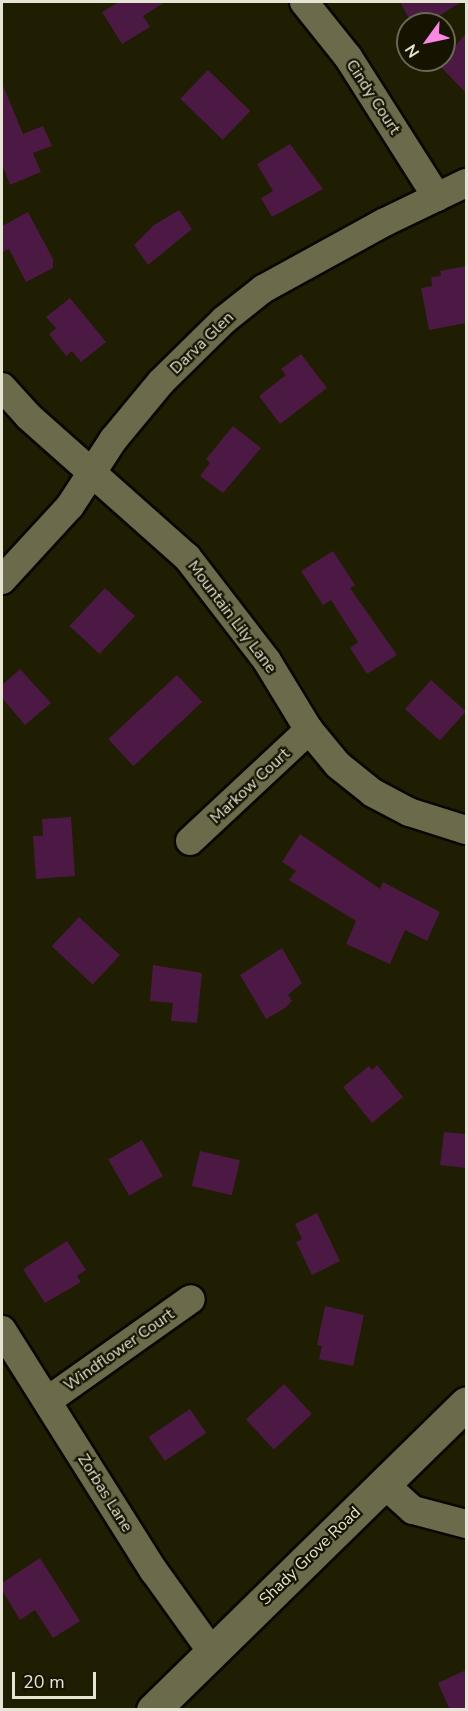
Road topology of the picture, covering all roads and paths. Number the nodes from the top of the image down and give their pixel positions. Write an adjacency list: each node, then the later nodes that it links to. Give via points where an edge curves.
1 (304, 2): 3 (street, Cindy Court, via 348,57)
2 (466, 183): 3 (street, Darva Glen)
3 (437, 197): 5 (street, Darva Glen, via 263,289 224,320 154,391 113,440)
4 (2, 387): 5 (street, Mountain Lily Lane)
5 (93, 473): 6 (street, Darva Glen, via 70,506); 7 (street, Mountain Lily Lane, via 188,557 267,661)
6 (2, 580)
7 (309, 730): 8 (street, Mountain Lily Lane, via 338,765 373,793 409,812); 9 (street, Markow Court)
8 (466, 830)
9 (190, 842)
10 (191, 1299): 12 (street, Windflower Court)
11 (2, 1330): 12 (street, Zorbas Lane)
12 (46, 1401): 16 (street, Zorbas Lane, via 154,1571)
13 (466, 1403): 14 (main road, Shady Grove Road)
14 (384, 1484): 15 (street, via 414,1510); 16 (main road, Shady Grove Road)
15 (466, 1524)
16 (212, 1652): 17 (main road, Shady Grove Road)
17 (153, 1710)

